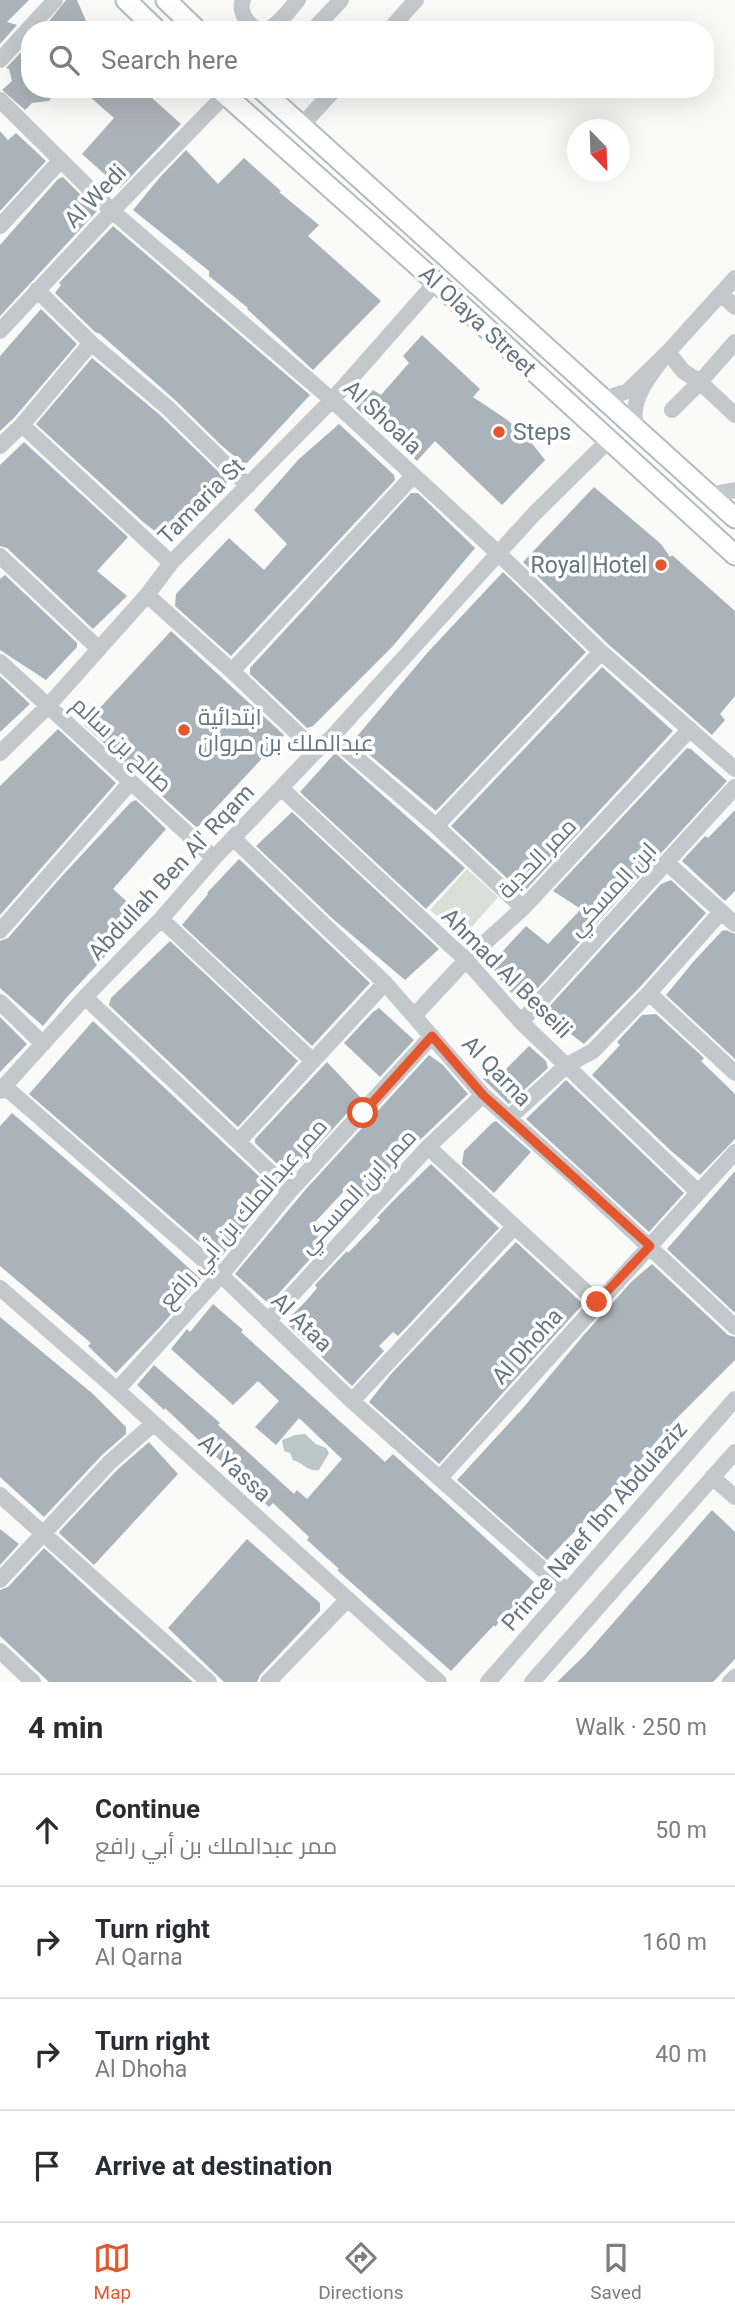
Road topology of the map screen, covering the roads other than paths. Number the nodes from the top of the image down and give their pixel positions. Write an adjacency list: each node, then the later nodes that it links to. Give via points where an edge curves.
1 (55, 0): 8 (street)
2 (125, 0): 9 (main road)
3 (166, 0): 10 (main road)
4 (243, 0): 11 (street, via 240,7)
5 (298, 0): 12 (street)
6 (416, 0): 14 (street)
7 (336, 2): 13 (street)
8 (36, 21)
9 (147, 21)
10 (188, 21)
11 (248, 21)
12 (278, 21)
13 (320, 21)
14 (397, 21)
15 (21, 37): 16 (street)
16 (0, 60)
17 (216, 98): 24 (street, Al Wedi)
18 (229, 98): 27 (main road, Al Olaya Street)
19 (271, 98): 22 (main road, Al Olaya Street)
20 (327, 98): 22 (street)
21 (0, 100): 23 (street, Al Shoala)
22 (301, 126): 36 (main road, Al Olaya Street)
23 (61, 160): 24 (street, Al Shoala); 25 (street)
24 (112, 211): 28 (street, Al Wedi); 37 (street, Al Shoala)
25 (0, 226)
26 (735, 278): 29 (street)
27 (436, 282): 37 (street, Tamaria St); 42 (main road, Al Olaya Street)
28 (37, 290): 31 (street, Al Wedi); 33 (street)
29 (721, 293): 30 (street); 34 (street)
30 (735, 307)
31 (0, 331)
32 (735, 342): 35 (street)
33 (91, 343): 40 (street); 45 (street, via 167,407)
34 (668, 352): 35 (street, via 682,372); 36 (street, via 628,391); 41 (street, via 635,404)
35 (700, 382): 38 (street); 39 (street)
36 (604, 399): 41 (main road, Al Olaya Street)
37 (332, 400): 44 (street, Al Shoala); 45 (street, Tamaria St)
38 (671, 410)
39 (735, 415)
40 (22, 425): 43 (street); 52 (street)
41 (638, 430): 47 (main road, Al Olaya Street)
42 (608, 441): 49 (street, Abdullah Ben Al' Rqam); 50 (main road, Al Olaya Street)
43 (0, 446)
44 (413, 476): 49 (street, Al Shoala); 57 (street)
45 (248, 486): 52 (street, Tamaria St)
46 (735, 490): 47 (street)
47 (709, 495): 48 (main road, Al Olaya Street)
48 (735, 518)
49 (499, 554): 55 (street, Al Shoala); 60 (street, Abdullah Ben Al' Rqam)
50 (735, 555)
51 (0, 556): 54 (street)
52 (172, 563): 53 (street, Tamaria St)
53 (147, 595): 54 (street, Tamaria St); 57 (street)
54 (100, 649): 58 (street, Tamaria St)
55 (601, 652): 59 (street, Al Shoala); 67 (street)
56 (0, 662): 58 (street, صالح بن سالم)
57 (232, 671): 61 (street)
58 (48, 706): 62 (street, Tamaria St); 64 (street, صالح بن سالم)
59 (690, 729): 63 (street, Al Shoala); 71 (street, ممر الحدبة)
60 (332, 737): 61 (street, Abdullah Ben Al' Rqam); 67 (street)
61 (316, 751): 66 (street, Abdullah Ben Al' Rqam)
62 (0, 752)
63 (735, 769)
64 (130, 783): 69 (street, صالح بن سالم); 75 (street)
65 (735, 787): 70 (street, ابن المسكي)
66 (281, 788): 68 (street, Abdullah Ben Al' Rqam); 76 (street, Ahmad Al Beseili)
67 (436, 826): 71 (street)
68 (234, 839): 69 (street, Abdullah Ben Al' Rqam); 77 (street, Al Qarna)
69 (214, 858): 73 (street, Abdullah Ben Al' Rqam)
70 (667, 863): 72 (street); 82 (street, ابن المسكي)
71 (523, 908): 76 (street, ممر الحدبة)
72 (721, 912): 74 (street); 78 (street)
73 (162, 919): 79 (street, Abdullah Ben Al' Rqam); 85 (street)
74 (735, 924)
75 (0, 931)
76 (466, 960): 81 (street, ممر الحدبة); 82 (street, Ahmad Al Beseili)
77 (385, 984): 81 (street, Al Qarna); 85 (street)
78 (649, 993): 86 (street, via 593,1052); 87 (street)
79 (85, 997): 84 (street, Abdullah Ben Al' Rqam); 91 (street)
80 (0, 1002): 84 (street)
81 (414, 1016): 83 (street, Al Qarna)
82 (521, 1022): 86 (street, Ahmad Al Beseili)
83 (432, 1036): 89 (street, Al Qarna); 94 (street, ممر عبدالملك بن أبي رافع)
84 (43, 1044): 88 (street, Abdullah Ben Al' Rqam)
85 (312, 1060): 91 (street)
86 (567, 1065): 90 (street); 95 (street, Ahmad Al Beseili)
87 (735, 1073)
88 (2, 1088): 98 (street, Al Ataa)
89 (483, 1095): 90 (street, Al Qarna); 92 (street, ممر ابن المسكي)
90 (509, 1118): 97 (street, Al Qarna)
91 (238, 1142): 94 (street)
92 (428, 1147): 96 (street); 101 (street, ممر ابن المسكي)
93 (735, 1152): 95 (street, Al Dhoha)
94 (290, 1191): 98 (street, ممر عبدالملك بن أبي رافع)
95 (698, 1192): 97 (street, Al Dhoha)
96 (514, 1227): 100 (street); 105 (street)
97 (650, 1246): 100 (street, Al Dhoha); 102 (street, Al Qarna)
98 (221, 1275): 101 (street, Al Ataa); 103 (street, ممر عبدالملك بن أبي رافع)
99 (0, 1288): 103 (street, Al Yassa)
100 (597, 1302): 109 (street, Al Dhoha)
101 (268, 1321): 105 (street, Al Ataa)
102 (735, 1327)
103 (117, 1390): 106 (street, Al Yassa)
104 (735, 1399): 114 (street, Prince Naief Ibn Abdulaziz)
105 (352, 1401): 109 (street, Al Ataa)
106 (153, 1424): 112 (street, via 110,1462); 115 (street, Al Yassa)
107 (735, 1452): 108 (street)
108 (712, 1477): 111 (street); 125 (street)
109 (440, 1478): 114 (street, Al Ataa)
110 (0, 1495): 112 (street)
111 (735, 1497)
112 (45, 1534): 113 (street); 121 (street)
113 (0, 1580)
114 (568, 1591): 124 (street, Prince Naief Ibn Abdulaziz)
115 (348, 1600): 122 (street); 123 (street, Al Yassa)
116 (0, 1651): 117 (street)
117 (19, 1669): 119 (street); 120 (street)
118 (735, 1677): 126 (street)
119 (8, 1682)
120 (33, 1682)
121 (209, 1682)
122 (268, 1682)
123 (439, 1682)
124 (488, 1682)
125 (532, 1682)
126 (730, 1682)

